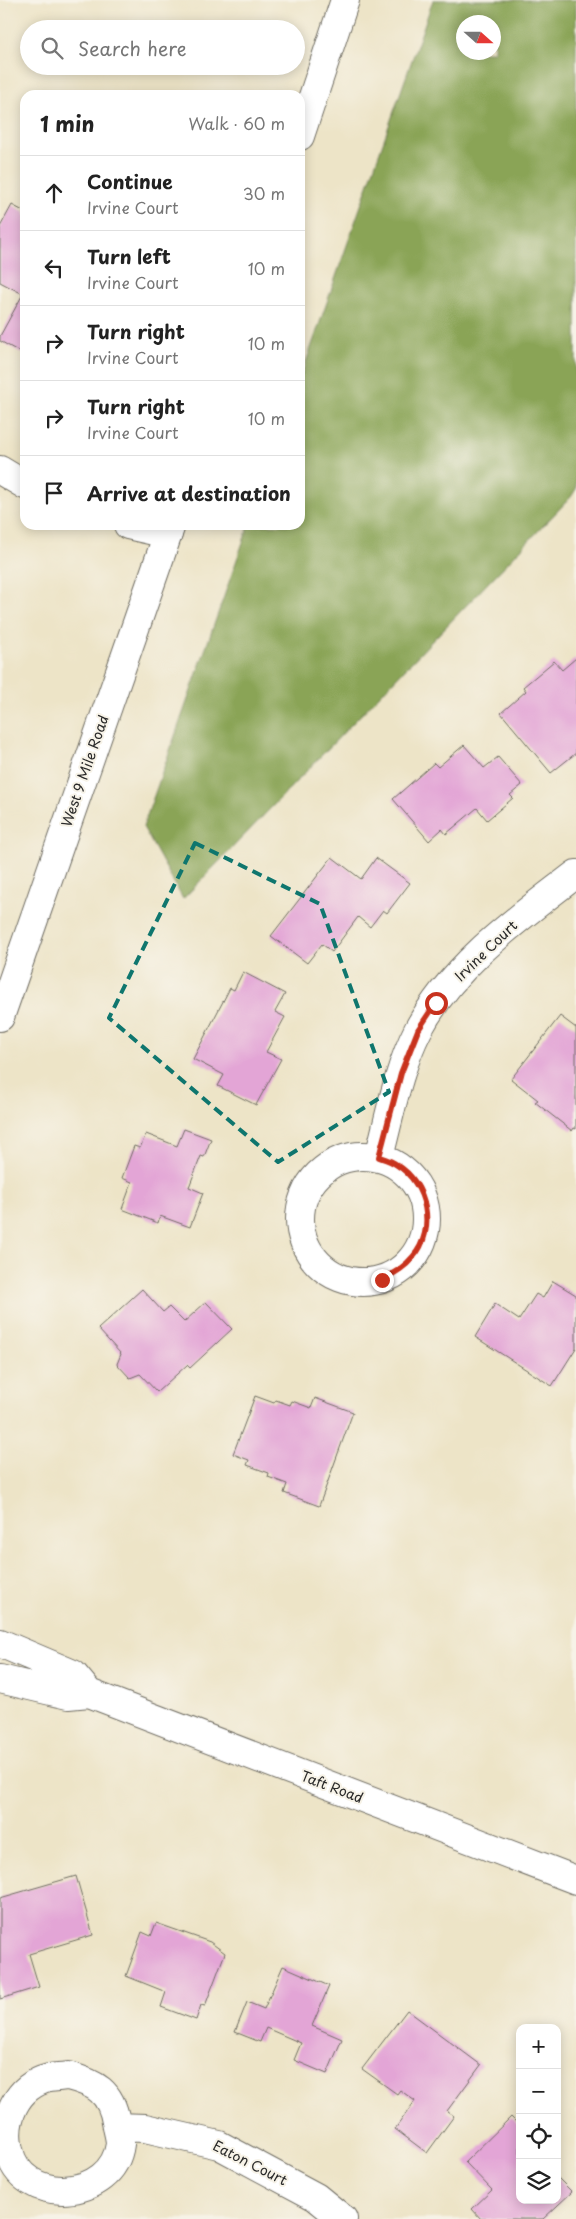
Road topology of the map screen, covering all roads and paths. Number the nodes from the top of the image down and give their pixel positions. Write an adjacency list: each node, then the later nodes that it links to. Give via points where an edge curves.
1 (345, 0): 2 (street)
2 (305, 121)
3 (0, 470): 4 (street)
4 (20, 482)
5 (169, 530): 7 (street, West 9 Mile Road)
6 (576, 874): 8 (street, Irvine Court, via 498,936 464,968 436,1003 418,1030 401,1073)
7 (0, 1017)
8 (379, 1157): 8 (street, via 358,1155 336,1160 319,1172 306,1190 300,1211 300,1232 308,1252 322,1269 341,1279 363,1283 382,1280 415,1256 424,1237 427,1217 423,1197 413,1179 398,1165)
9 (0, 1644): 11 (street, Taft Road, via 72,1674)
10 (0, 1679): 11 (street, Taft Road, via 68,1695)
11 (89, 1693): 12 (street, Taft Road)
12 (576, 1880)
13 (117, 2127): 13 (street, via 114,2107 102,2091 86,2081 68,2076 43,2080 17,2099 8,2116 9,2154 18,2170 32,2182 50,2190 68,2191 86,2186 102,2176 114,2162 120,2144); 14 (street, Eaton Court, via 145,2128 219,2144 316,2197)
14 (343, 2219)

